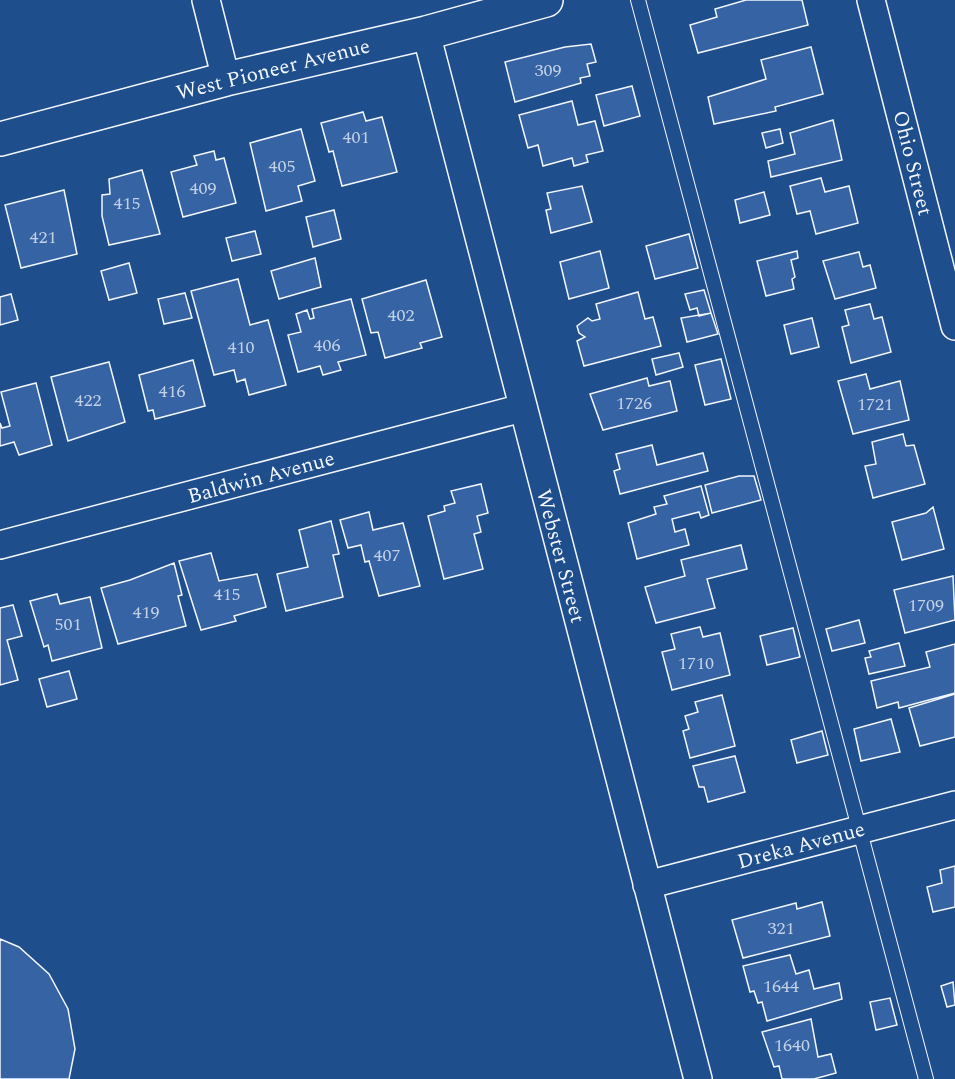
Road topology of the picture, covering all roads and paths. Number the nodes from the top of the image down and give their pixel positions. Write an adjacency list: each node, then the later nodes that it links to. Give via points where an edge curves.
1 (206, 0): 6 (street)
2 (546, 0): 5 (street, West Pioneer Avenue)
3 (638, 0): 12 (lane)
4 (871, 0): 8 (street, Ohio Street)
5 (426, 33): 6 (street, West Pioneer Avenue); 9 (street, Webster Street)
6 (226, 79): 7 (street, West Pioneer Avenue)
7 (0, 139)
8 (955, 326)
9 (522, 408): 10 (street, Baldwin Avenue); 13 (street, Webster Street)
10 (0, 545)
11 (955, 805): 12 (street, Dreka Avenue)
12 (858, 830): 13 (street, Dreka Avenue); 15 (lane)
13 (647, 885): 14 (street, Webster Street)
14 (698, 1079)
15 (926, 1079)

